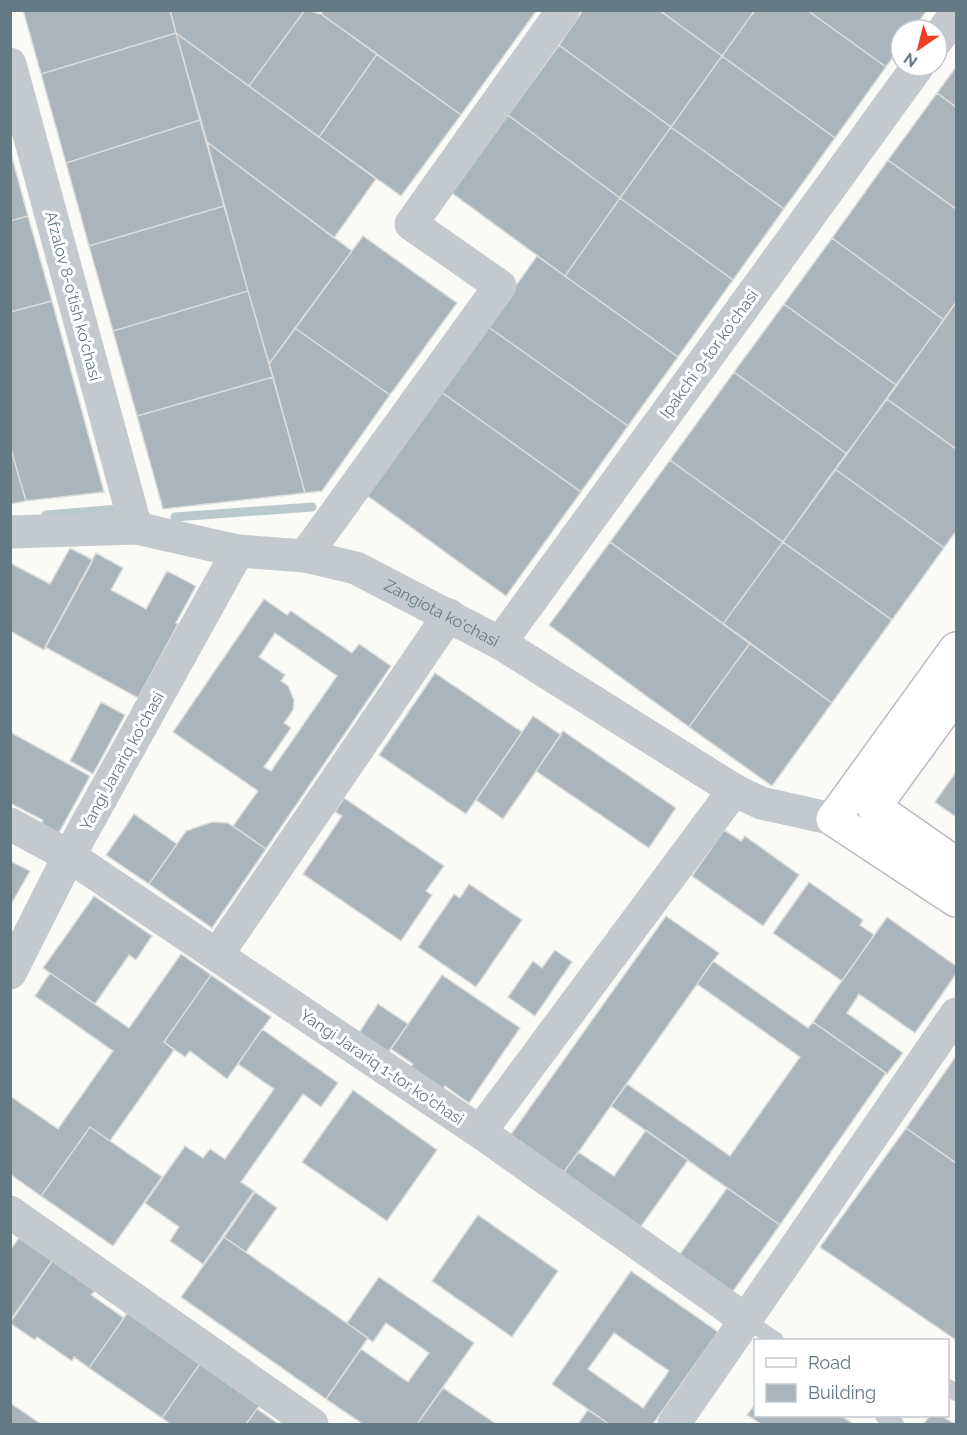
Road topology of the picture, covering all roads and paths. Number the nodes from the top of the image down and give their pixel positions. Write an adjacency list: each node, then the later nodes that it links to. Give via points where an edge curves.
1 (563, 10): 7 (street, via 411,224 500,286)
2 (10, 64): 4 (street, Afzalov 8-o'tish ko'chasi)
3 (909, 78): 9 (street, Ipakchi 9-tor ko'chasi)
4 (135, 528): 5 (street, Zangiota ko'chasi); 6 (street, Zangiota ko'chasi)
5 (10, 532)
6 (238, 551): 7 (street, Zangiota ko'chasi); 16 (street, Yangi Jarariq ko'chasi)
7 (305, 556): 8 (street, Zangiota ko'chasi, via 356,568)
8 (449, 615): 9 (street, Zangiota ko'chasi); 19 (street)
9 (500, 643): 12 (street, Zangiota ko'chasi)
10 (957, 649): 14 (main road)
11 (957, 694): 13 (main road)
12 (734, 790): 14 (street, Zangiota ko'chasi, via 761,803); 22 (street)
13 (874, 807): 14 (street, Zangiota ko'chasi); 17 (main road)
14 (833, 819): 18 (main road, Zangiota ko'chasi)
15 (10, 824): 16 (street, Yangi Jarariq 1-tor ko'chasi)
16 (69, 856): 19 (street, Yangi Jarariq 1-tor ko'chasi); 20 (street, Yangi Jarariq ko'chasi)
17 (957, 864)
18 (957, 900)
19 (217, 956): 22 (street, Yangi Jarariq 1-tor ko'chasi)
20 (10, 973)
21 (957, 1014): 24 (street)
22 (480, 1132): 24 (street, Yangi Jarariq 1-tor ko'chasi)
23 (10, 1212): 26 (street)
24 (746, 1320): 25 (lane); 27 (street)
25 (773, 1339)
26 (312, 1425)
27 (674, 1425)

